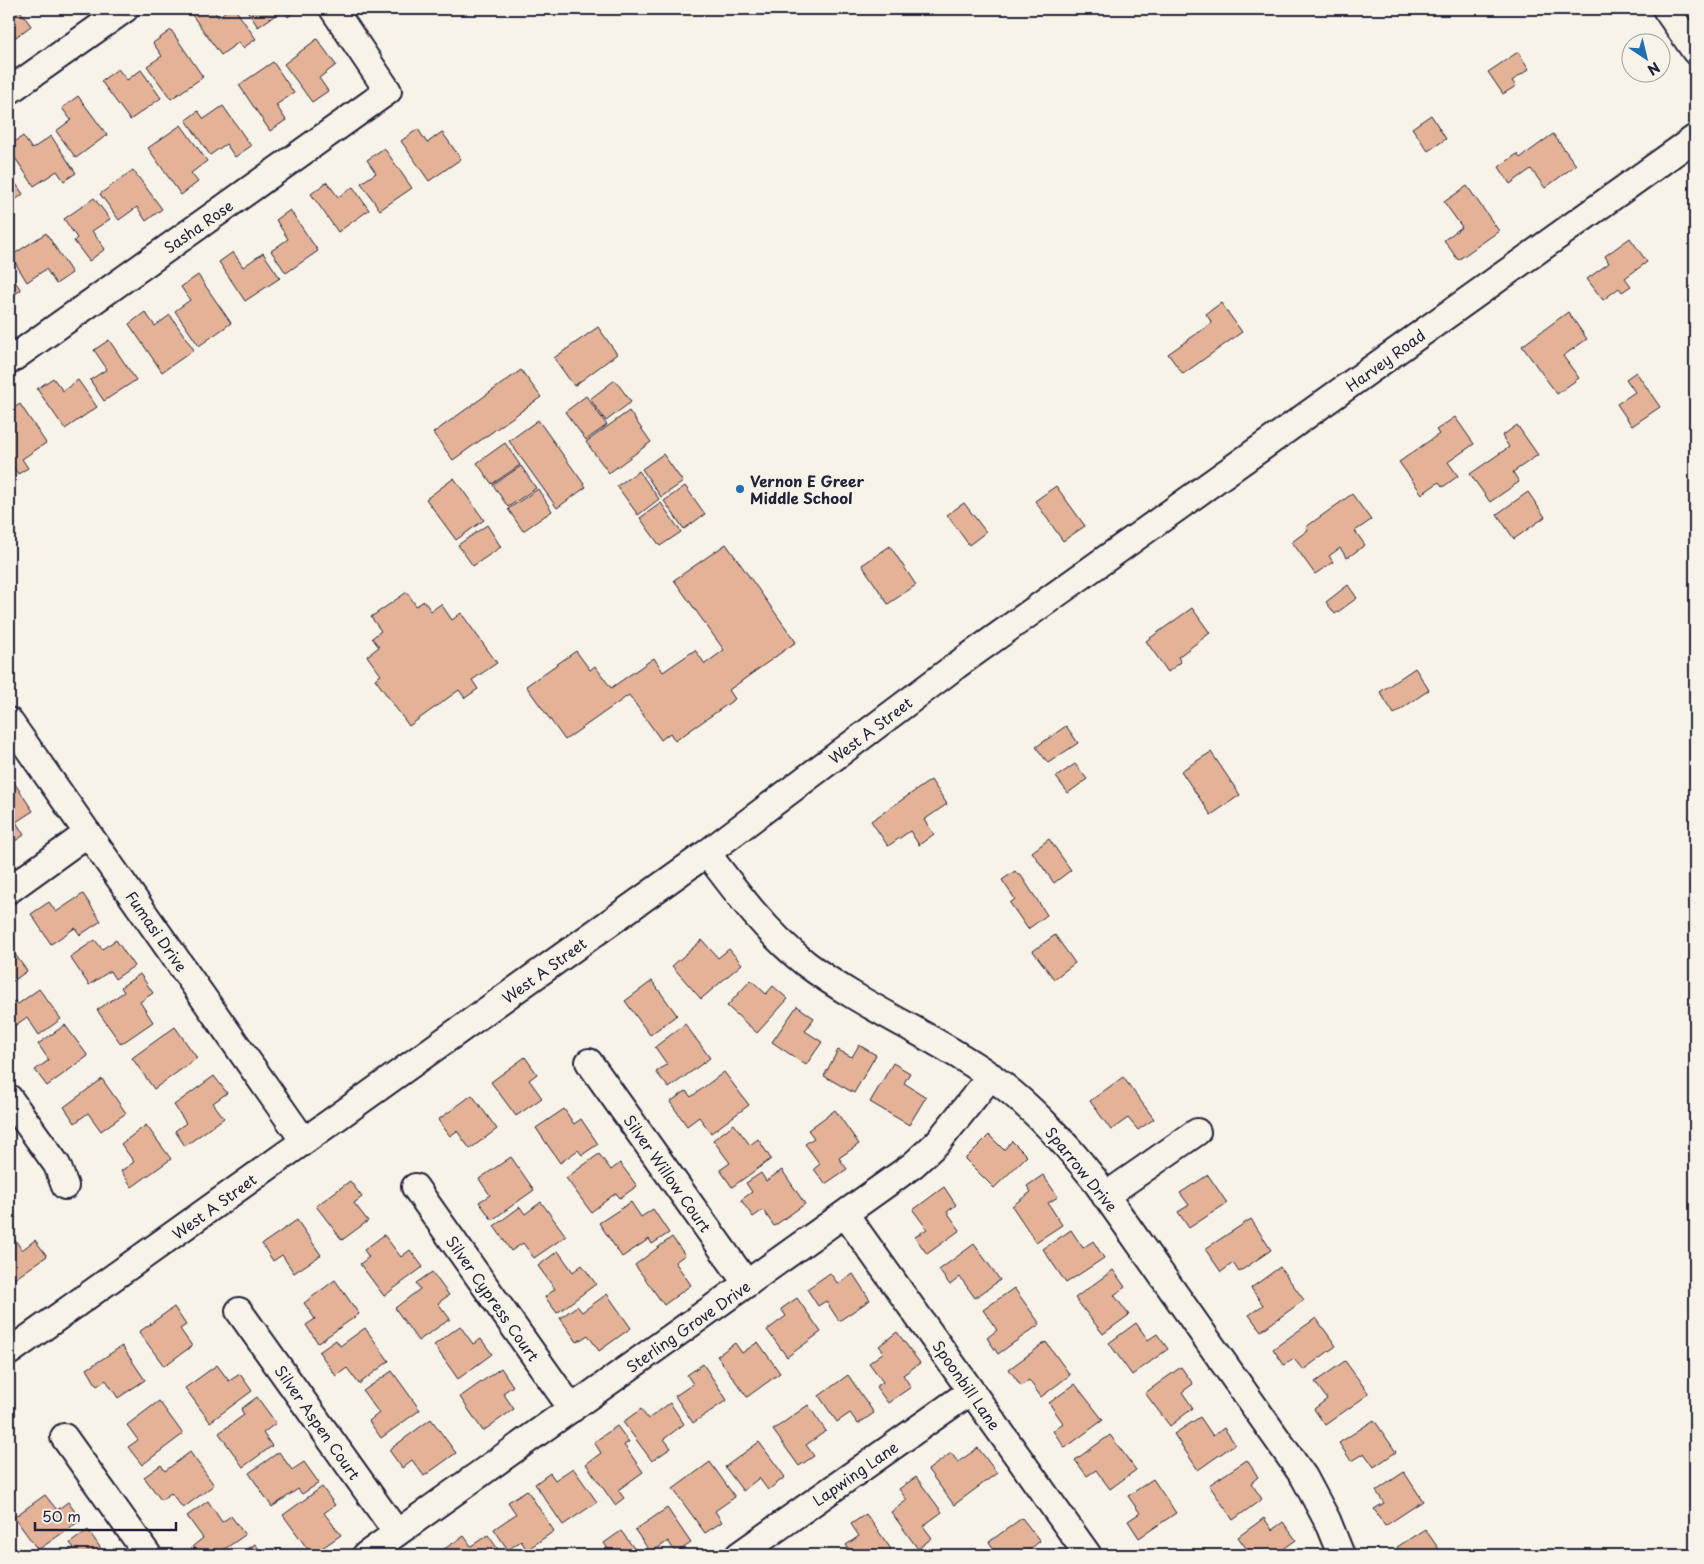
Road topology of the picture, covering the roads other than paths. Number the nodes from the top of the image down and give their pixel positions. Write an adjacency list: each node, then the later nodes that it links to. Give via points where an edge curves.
1 (125, 9): 5 (street)
2 (333, 9): 7 (street, Sasha Rose, via 388,91)
3 (1666, 9): 4 (street)
4 (1695, 51)
5 (9, 91)
6 (1695, 138): 8 (street, Harvey Road)
7 (9, 361)
8 (1074, 582): 11 (street, West A Street, via 957,665)
9 (9, 721): 10 (street, Fumasi Drive)
10 (88, 833): 12 (street); 17 (street, Fumasi Drive)
11 (707, 853): 14 (street, Sparrow Drive, via 744,902 804,962 841,989); 17 (street, West A Street)
12 (9, 890)
13 (590, 1062): 22 (street, Silver Willow Court)
14 (991, 1076): 20 (street, Sparrow Drive, via 1028,1105 1065,1143); 21 (street, Sterling Grove Drive, via 938,1142 913,1165)
15 (9, 1098): 18 (street, via 56,1165)
16 (1197, 1132): 20 (street)
17 (304, 1141): 24 (street, West A Street)
18 (65, 1186)
19 (415, 1187): 26 (street, Silver Cypress Court)
20 (1105, 1196): 33 (street, Sparrow Drive, via 1304,1477)
21 (845, 1214): 22 (street, Sterling Grove Drive); 25 (street, Spoonbill Lane)
22 (747, 1284): 26 (street, Sterling Grove Drive)
23 (239, 1311): 28 (street, Silver Aspen Court)
24 (9, 1352)
25 (971, 1391): 31 (street, Lapwing Lane); 32 (street, Spoonbill Lane)
26 (572, 1409): 28 (street, Sterling Grove Drive)
27 (64, 1437): 29 (street)
28 (397, 1533): 30 (street, Sterling Grove Drive)
29 (148, 1555)
30 (366, 1555)
31 (739, 1555)
32 (1088, 1555)
33 (1341, 1555)

